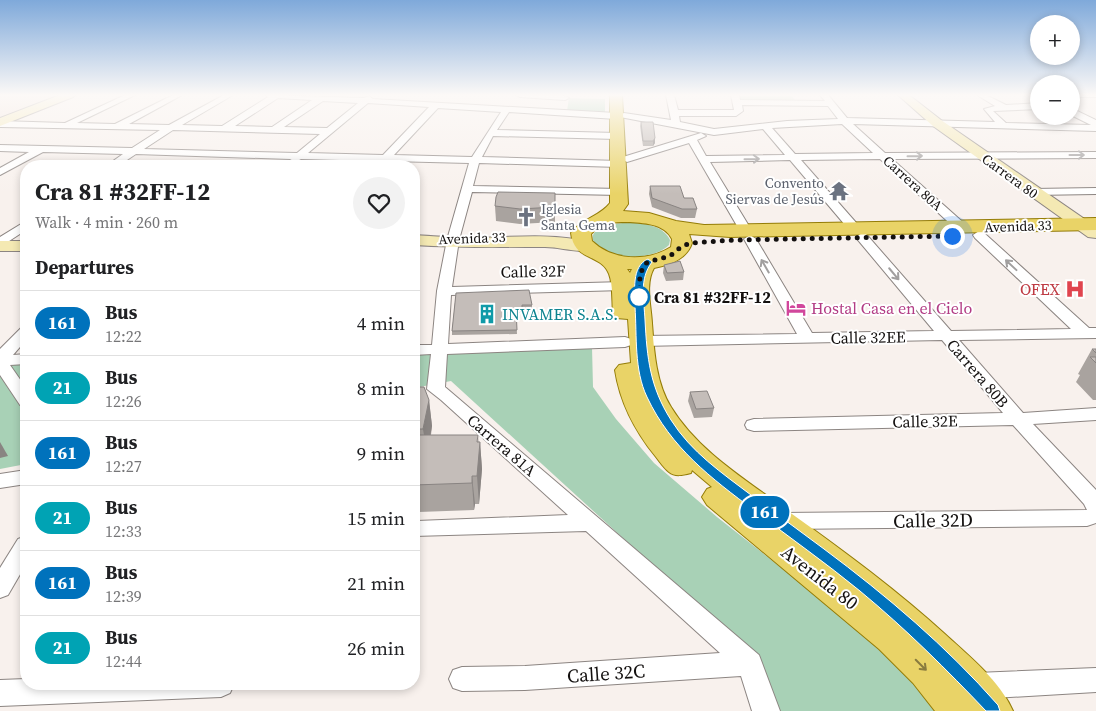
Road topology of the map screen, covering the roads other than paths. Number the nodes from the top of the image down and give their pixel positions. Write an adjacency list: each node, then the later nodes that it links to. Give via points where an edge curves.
1 (170, 128): 24 (street)
2 (180, 128): 14 (street)
3 (277, 128): 15 (street)
4 (332, 128): 16 (street)
5 (415, 128): 38 (street)
6 (493, 128): 18 (street, Carrera 81A)
7 (618, 128): 19 (main road)
8 (621, 128): 42 (main road)
9 (698, 128): 17 (street)
10 (746, 128): 17 (street)
11 (767, 128): 30 (street, Carrera 80B)
12 (852, 128): 29 (street, Carrera 80A)
13 (944, 128): 26 (street, Carrera 80)
14 (224, 129): 15 (street)
15 (274, 130): 16 (street)
16 (328, 131): 28 (street)
17 (714, 132): 20 (street)
18 (490, 133): 19 (street); 39 (street, Carrera 81A)
19 (617, 136): 42 (main road)
20 (691, 139): 40 (street); 42 (street)
21 (0, 148): 22 (street)
22 (26, 149): 23 (street); 31 (street)
23 (40, 149): 24 (street); 33 (street)
24 (132, 152): 25 (street); 34 (street)
25 (212, 154): 28 (street); 35 (street)
26 (981, 154): 27 (street, one-way to 27); 29 (street, one-way to 26); 47 (street, Carrera 80)
27 (1096, 154)
28 (298, 156): 36 (street); 37 (street)
29 (884, 157): 30 (street); 52 (street, Carrera 80A)
30 (793, 158): 40 (street, one-way to 30); 53 (street, Carrera 80B)
31 (0, 160)
32 (20, 160): 43 (street)
33 (21, 160)
34 (120, 160)
35 (204, 160)
36 (294, 160)
37 (355, 160)
38 (386, 160)
39 (476, 160): 41 (street); 42 (street); 44 (street, Carrera 81A)
40 (704, 160): 54 (street)
41 (420, 161)
42 (623, 161): 46 (main road); 48 (main road, via 632,206)
43 (0, 172)
44 (467, 189): 46 (street); 56 (street, Carrera 81A)
45 (1096, 190): 47 (street)
46 (620, 192): 60 (main road, via 619,204)
47 (1033, 192): 51 (street, Carrera 80)
48 (648, 218): 49 (main road, Avenida 33); 60 (main road, via 626,216)
49 (670, 226): 54 (main road, Avenida 33); 59 (main road, via 681,236)
50 (20, 230): 57 (street)
51 (1092, 230): 52 (main road, Avenida 33)
52 (970, 231): 53 (main road, Avenida 33); 63 (street, Carrera 80A, one-way to 52)
53 (859, 233): 54 (main road, Avenida 33); 64 (street, Carrera 80B, one-way to 64)
54 (748, 235): 59 (main road, Avenida 33); 66 (street, one-way to 54)
55 (420, 240): 56 (street, Avenida 33)
56 (453, 240): 60 (street, Avenida 33, via 547,242); 62 (street, Carrera 81A)
57 (0, 245): 58 (street)
58 (20, 246)
59 (681, 247): 61 (main road, Avenida 33, via 670,256)
60 (600, 248): 61 (main road, Avenida 33, via 622,262); 62 (street, Calle 32F); 67 (main road, Avenida 80)
61 (648, 262): 67 (main road, Avenida 80, via 642,268 638,282)
62 (444, 291): 68 (street, Carrera 81A)
63 (1090, 333): 64 (street, Calle 32EE)
64 (946, 336): 66 (street, Calle 32EE); 74 (street, Carrera 80B)
65 (20, 338): 71 (street)
66 (808, 338): 67 (street, Calle 32EE)
67 (633, 341): 68 (street, Calle 32EE); 79 (main road, Avenida 80, via 643,362 651,395 667,424 707,468); 89 (main road, Avenida 80, one-way to 89, via 631,387 636,404 667,451 694,477)
68 (439, 349): 69 (street, Calle 32EE); 80 (street, Carrera 81A, via 428,391)
69 (420, 350)
70 (20, 359): 71 (street)
71 (0, 360): 72 (street)
72 (20, 392)
73 (1096, 414): 74 (street, Calle 32E)
74 (1018, 418): 75 (street, Calle 32E); 78 (street, Carrera 80B)
75 (754, 425)
76 (20, 478): 77 (street)
77 (0, 482)
78 (1094, 508): 79 (street, Calle 32D)
79 (779, 522): 89 (main road, Avenida 80, via 865,587 924,640)
80 (591, 523): 81 (street); 84 (street, Carrera 81A)
81 (420, 529)
82 (20, 555): 83 (street)
83 (0, 588)
84 (750, 663): 85 (street, Calle 32C); 90 (street)
85 (462, 679)
86 (1096, 680): 89 (street)
87 (74, 690): 88 (street)
88 (0, 693)
89 (966, 699): 91 (main road, Avenida 80)
90 (766, 711)
91 (992, 711)

